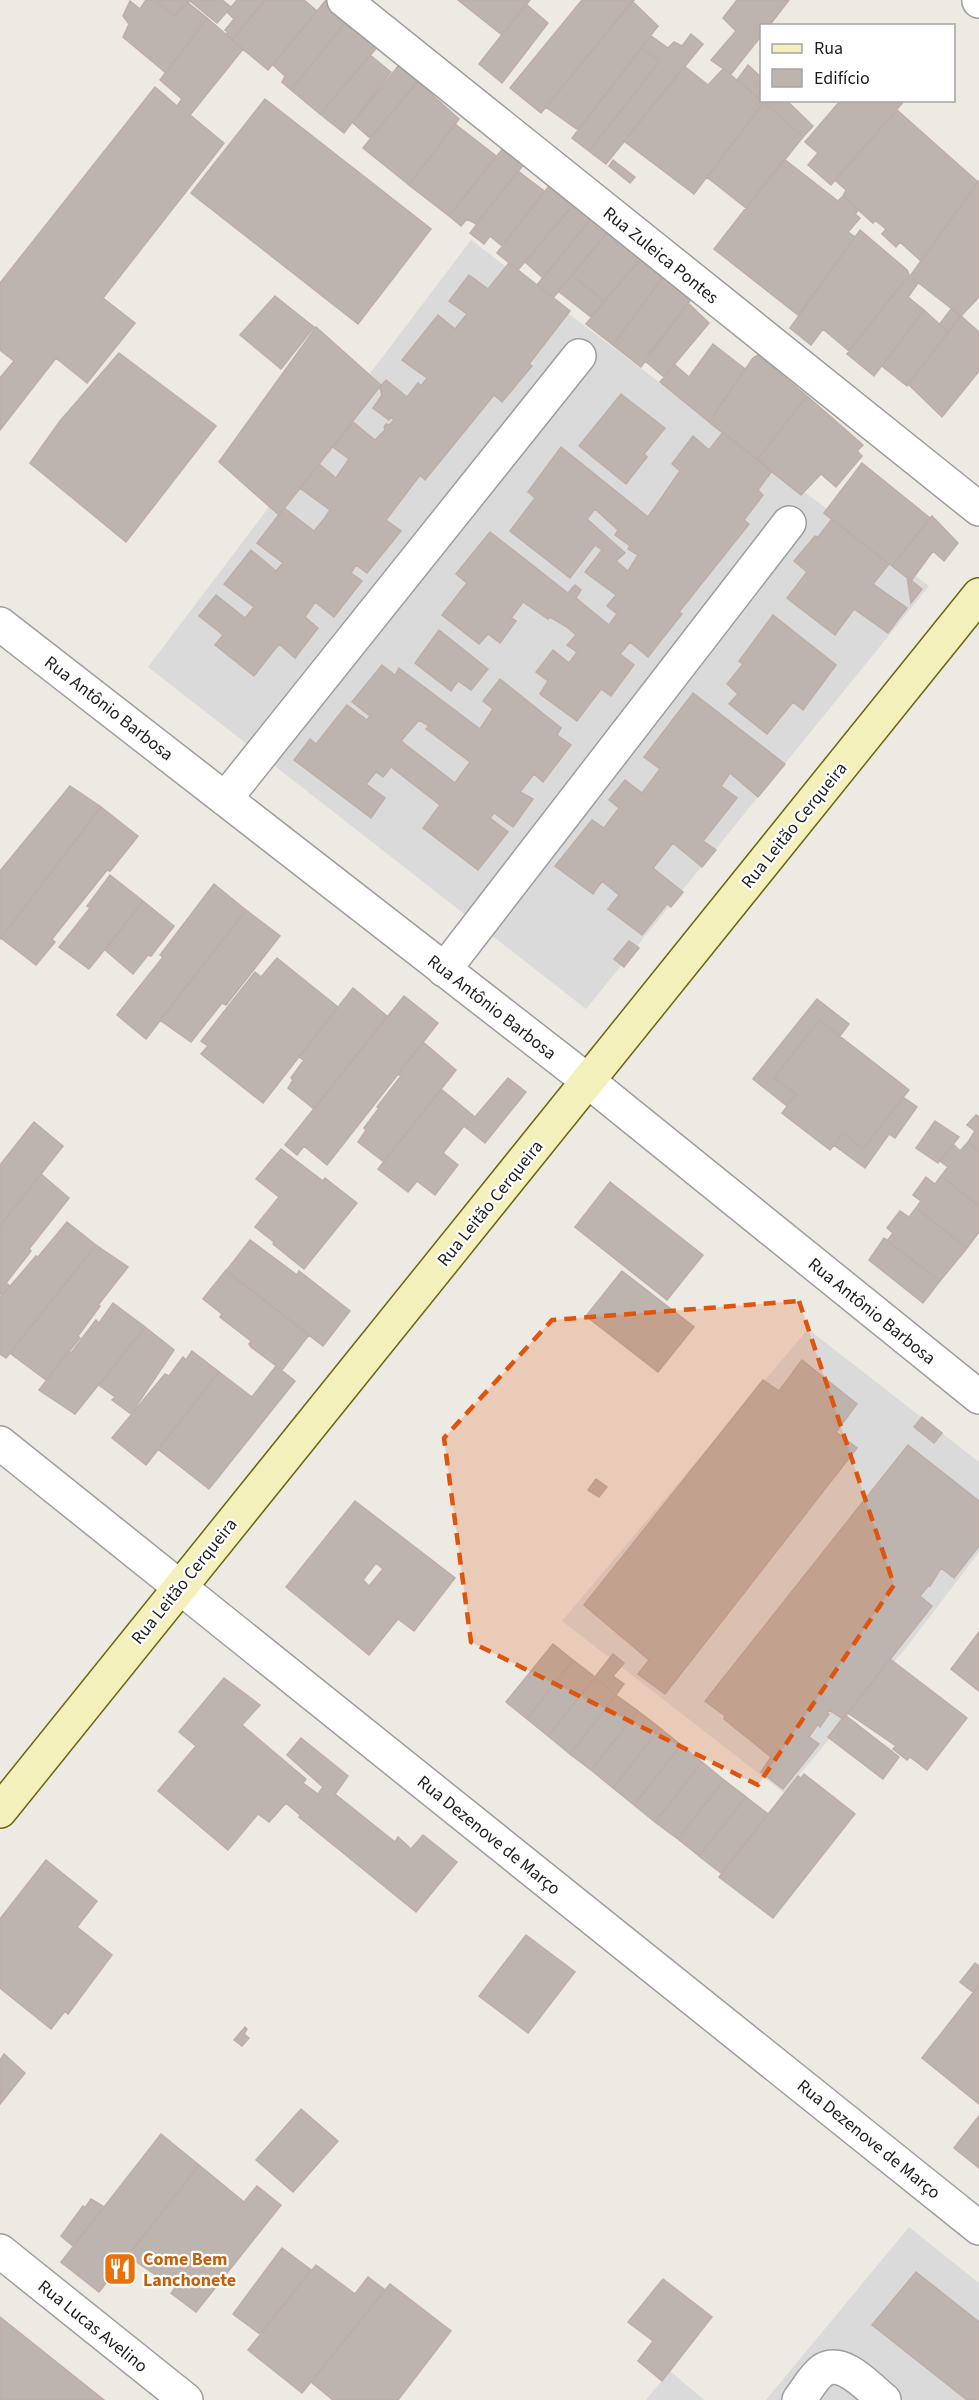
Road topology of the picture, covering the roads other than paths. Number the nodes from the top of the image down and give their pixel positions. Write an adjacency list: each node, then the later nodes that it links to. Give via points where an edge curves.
1 (344, 0): 3 (street, Rua Zuleica Pontes)
2 (579, 356): 7 (street)
3 (979, 509)
4 (789, 524): 8 (street)
5 (979, 595): 9 (street, Rua Leitão Cerqueira)
6 (0, 624): 7 (street, Rua Antônio Barbosa)
7 (225, 799): 8 (street, Rua Antônio Barbosa)
8 (444, 970): 9 (street, Rua Antônio Barbosa)
9 (588, 1081): 10 (street, Rua Antônio Barbosa); 12 (street, Rua Leitão Cerqueira)
10 (979, 1397)
11 (0, 1443): 12 (street, Rua Dezenove de Março)
12 (180, 1587): 13 (street, Rua Leitão Cerqueira); 14 (street, Rua Dezenove de Março)
13 (0, 1811)
14 (979, 2228)
15 (0, 2251): 16 (street, Rua Lucas Avelino)
16 (186, 2400)
17 (799, 2400): 18 (street, via 822,2371 833,2367 846,2370)
18 (884, 2400)

